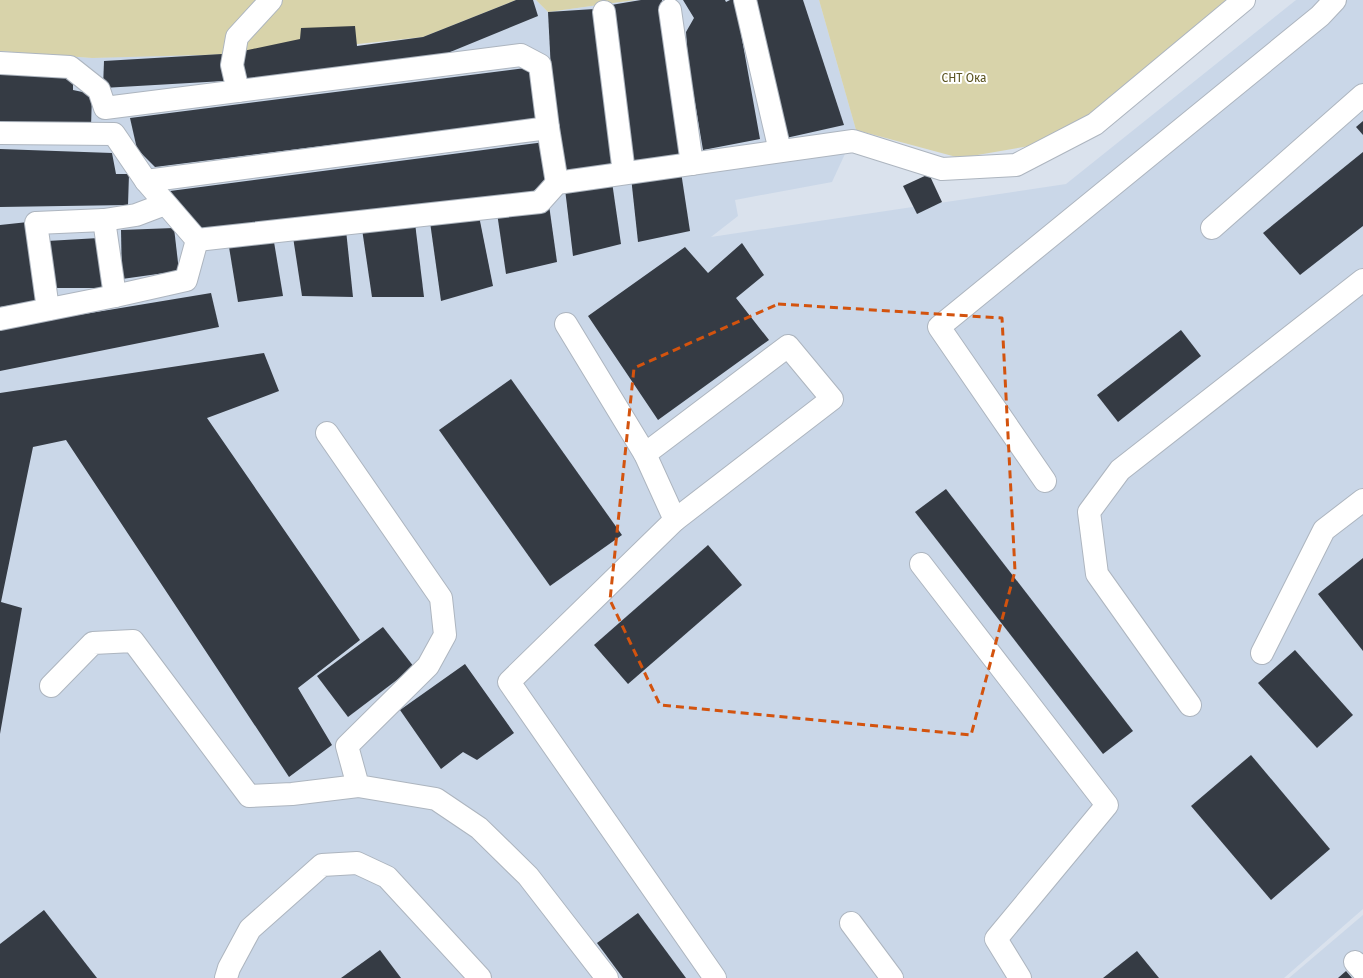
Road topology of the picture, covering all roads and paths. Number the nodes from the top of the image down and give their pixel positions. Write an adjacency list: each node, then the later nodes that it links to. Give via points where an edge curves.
1 (271, 0): 8 (lane, via 237,37 232,65)
2 (745, 0): 14 (lane)
3 (1244, 0): 14 (lane, via 1095,124 1016,166 942,169 853,141)
4 (1335, 0): 30 (lane, via 1320,16 938,327)
5 (670, 10): 15 (lane)
6 (604, 12): 16 (lane)
7 (0, 62): 10 (lane, via 70,67 99,90)
8 (238, 91): 10 (lane); 11 (lane, via 522,55 540,65)
9 (1363, 95): 21 (lane)
10 (105, 108): 13 (lane)
11 (548, 128): 17 (lane); 18 (lane)
12 (0, 133): 13 (lane)
13 (114, 134): 17 (lane)
14 (780, 151): 15 (lane)
15 (692, 164): 16 (lane)
16 (624, 173): 18 (lane)
17 (146, 182): 19 (lane)
18 (557, 183): 22 (lane, via 540,202)
19 (165, 204): 20 (lane, via 136,214); 22 (lane)
20 (104, 220): 24 (lane); 25 (lane, via 36,223)
21 (1212, 228)
22 (197, 240): 24 (lane, via 186,280)
23 (1363, 280): 36 (lane, via 1120,470 1089,512 1097,574)
24 (115, 296): 25 (lane)
25 (48, 309): 26 (lane)
26 (0, 319)
27 (566, 324): 29 (lane)
28 (327, 433): 37 (lane, via 441,598 445,635 428,666 347,746)
29 (645, 454): 32 (lane); 32 (lane, via 788,346 832,399)
30 (1045, 481)
31 (1363, 500): 34 (lane, via 1324,530)
32 (675, 520): 42 (lane, via 509,682)
33 (921, 564): 44 (lane, via 1107,805 996,939)
34 (1262, 653)
35 (51, 686): 37 (lane, via 93,643 133,642 249,796)
36 (1190, 706)
37 (358, 786): 41 (lane, via 436,799 479,828 528,876)
38 (851, 923): 43 (lane)
39 (226, 978): 40 (lane, via 250,929 322,865 357,862 387,877)
40 (480, 978)
41 (607, 978)
42 (715, 978)
43 (892, 978)
44 (1020, 978)

